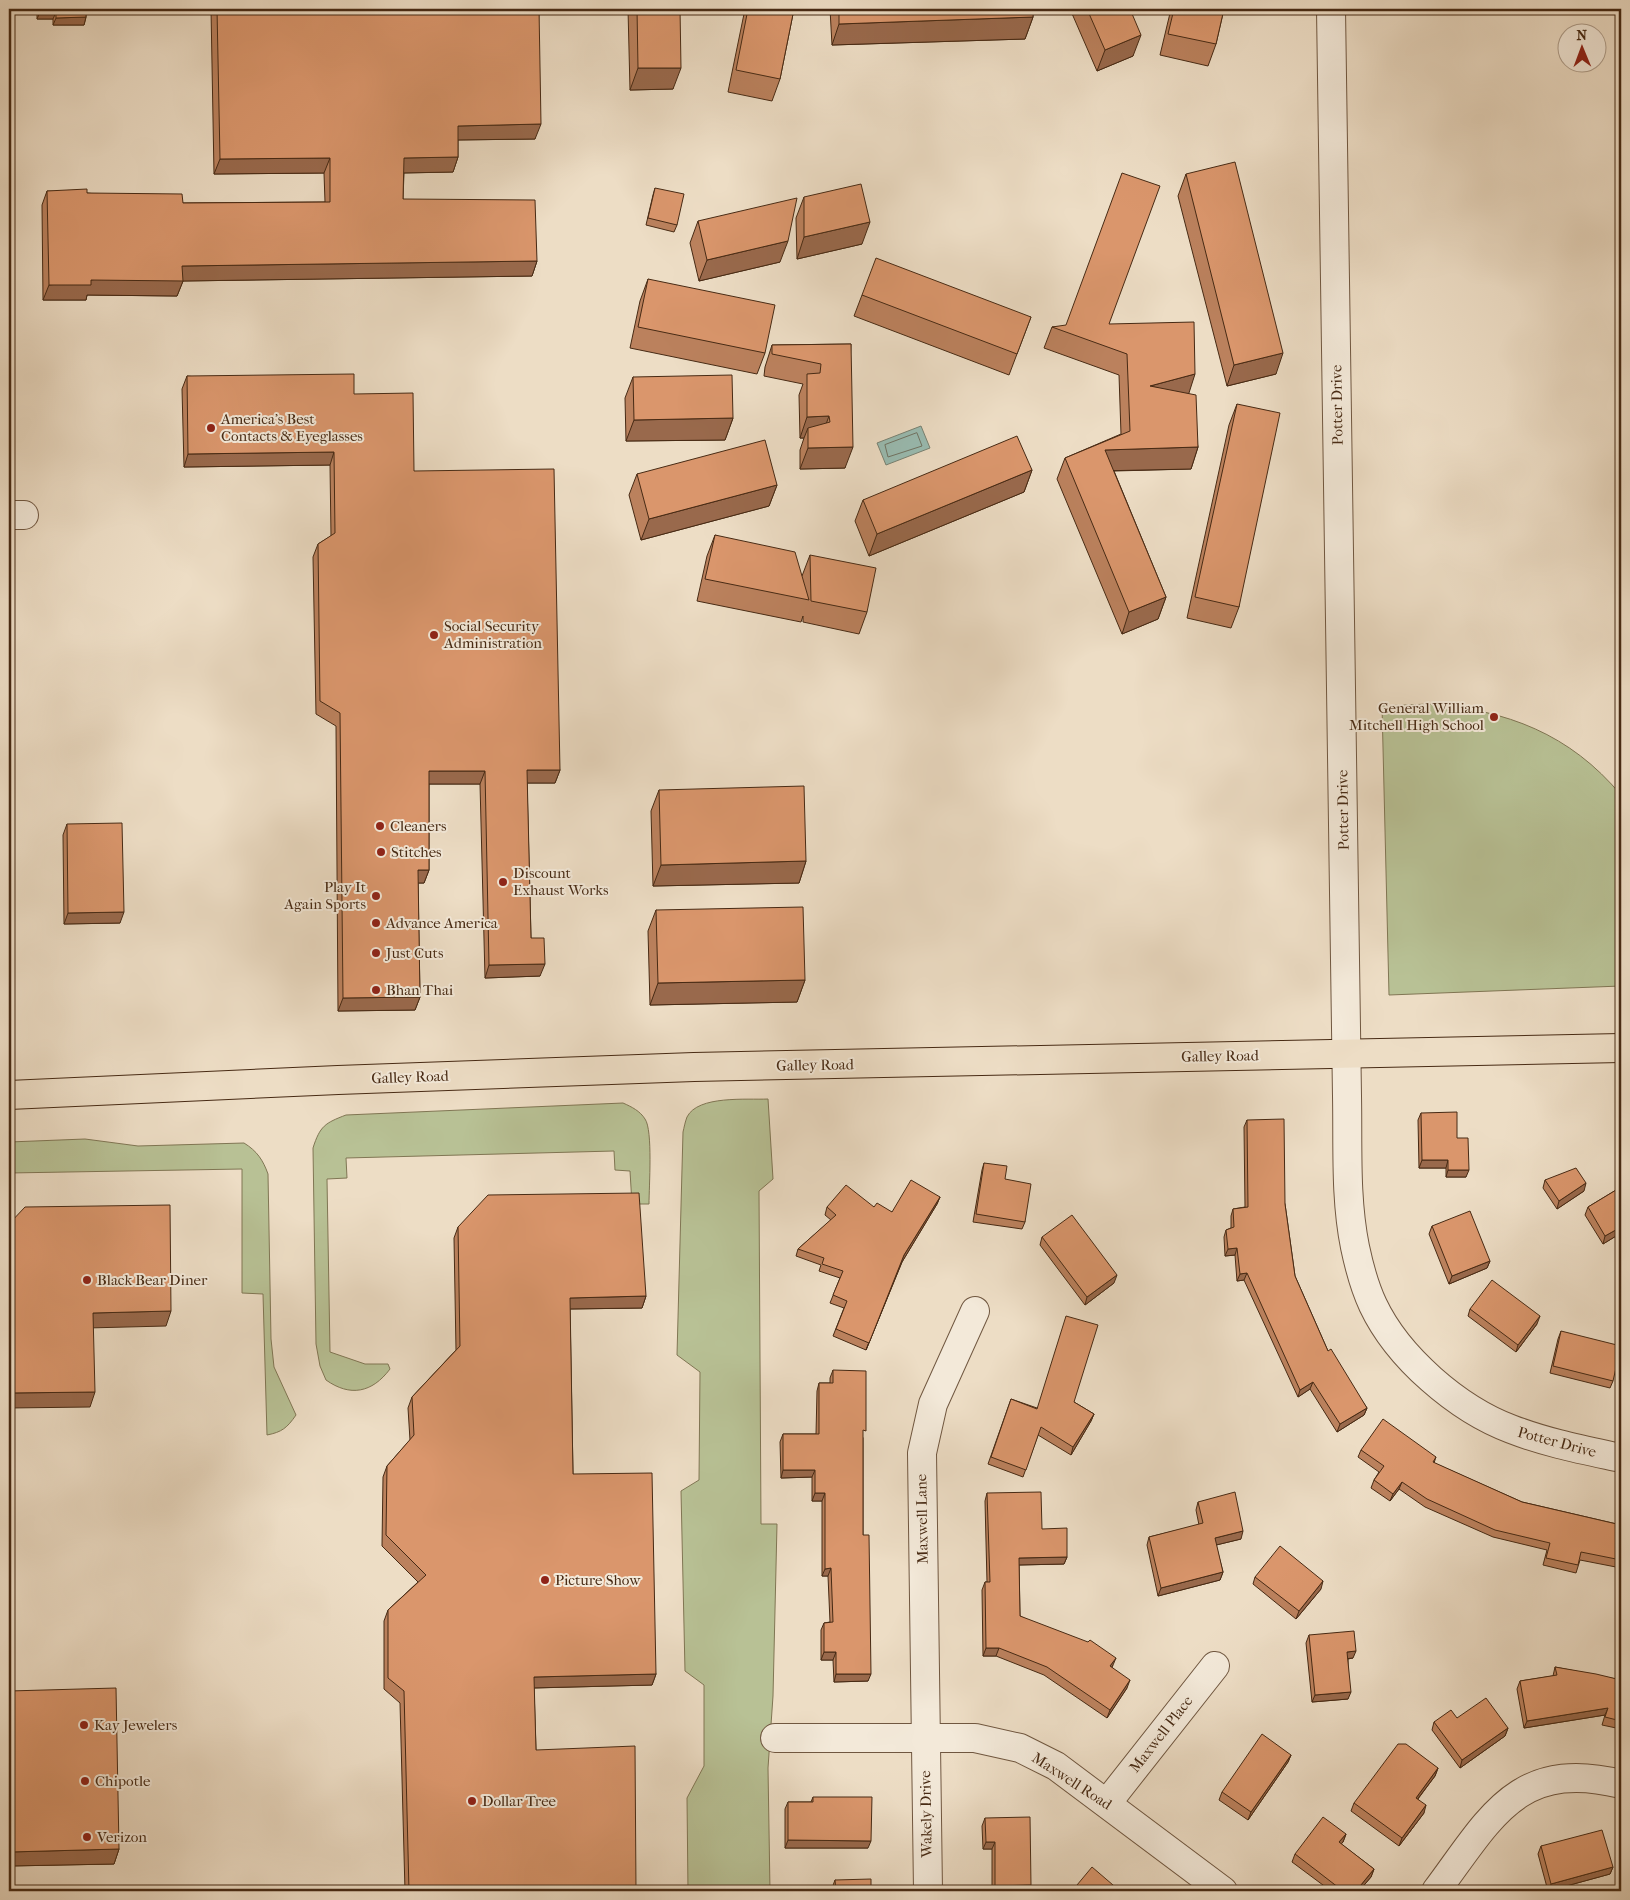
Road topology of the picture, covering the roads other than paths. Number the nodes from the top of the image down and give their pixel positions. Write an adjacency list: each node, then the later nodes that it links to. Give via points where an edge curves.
1 (1331, 9): 3 (street, Potter Drive)
2 (1621, 1048): 3 (main road, Galley Road)
3 (1347, 1054): 4 (main road, Galley Road, via 694,1067); 6 (street, Potter Drive, via 1351,1221 1355,1248 1373,1305 1388,1329 1436,1384 1467,1407 1510,1429)
4 (9, 1095)
5 (975, 1311): 9 (street, Maxwell Lane, via 933,1404 922,1454)
6 (1621, 1458)
7 (1215, 1666): 11 (street, Maxwell Place)
8 (775, 1738): 9 (street, Maxwell Road)
9 (925, 1738): 11 (street, Maxwell Road, via 975,1738 1020,1748 1056,1766); 12 (street, Wakely Drive)
10 (1621, 1784): 14 (street, via 1586,1778 1557,1779 1535,1785 1515,1796 1498,1809)
11 (1107, 1803): 13 (street, Maxwell Road)
12 (928, 1891)
13 (1223, 1891)
14 (1436, 1891)

